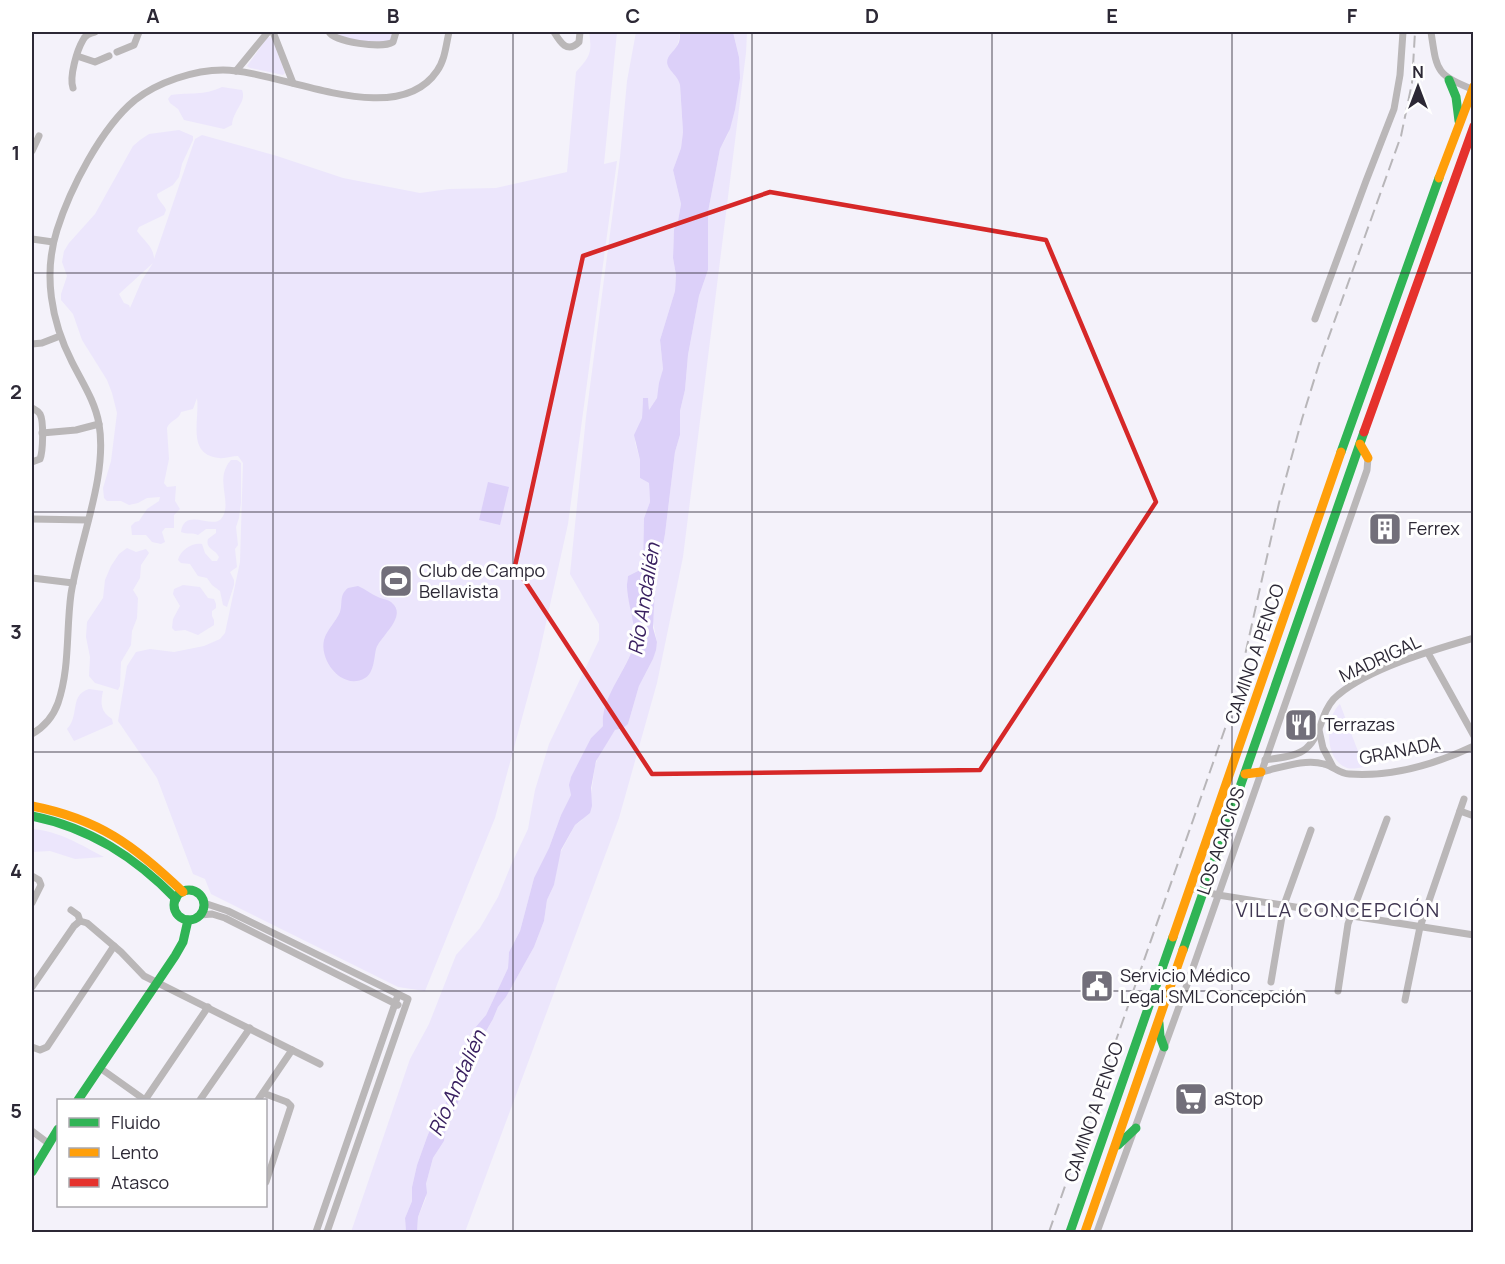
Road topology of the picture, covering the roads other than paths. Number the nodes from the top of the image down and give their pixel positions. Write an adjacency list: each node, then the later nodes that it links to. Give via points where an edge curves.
1 (95, 32): 14 (street, via 83,39)
2 (140, 32): 3 (street); 13 (street, via 134,45)
3 (148, 32)
4 (267, 32): 16 (street)
5 (273, 32): 18 (street)
6 (329, 32): 7 (street, via 335,38 387,45 393,42)
7 (396, 32)
8 (449, 32): 18 (street, via 438,70 424,85 405,95 347,95)
9 (554, 32): 10 (street, via 561,44 569,47 579,42)
10 (580, 32)
11 (1403, 32): 27 (street, via 1394,109)
12 (1431, 32): 17 (street, via 1437,66)
13 (117, 52)
14 (77, 56): 15 (street, via 95,62); 19 (street, via 71,75)
15 (109, 56)
16 (236, 71): 18 (street); 26 (street, via 213,70 185,76 149,91 131,104 86,165)
17 (1449, 80): 20 (street); 21 (main road)
18 (293, 83)
19 (73, 88)
20 (1473, 89): 21 (main road, CAMINO A PENCO)
21 (1460, 122): 58 (main road, CAMINO A PENCO)
22 (1473, 126): 33 (main road, CAMINO A PENCO)
23 (39, 136): 24 (street)
24 (32, 151)
25 (32, 239): 26 (street)
26 (54, 243): 28 (street, via 51,300)
27 (1315, 319)
28 (60, 336): 29 (street); 31 (street, via 89,394)
29 (32, 344)
30 (32, 408): 32 (street, via 40,415)
31 (99, 424): 32 (street); 37 (street, via 98,468)
32 (42, 433): 35 (street, via 42,455)
33 (1360, 444): 34 (main road); 49 (main road, CAMINO A PENCO)
34 (1368, 458): 46 (street, LOS ACACIOS)
35 (32, 462)
36 (32, 519): 37 (street)
37 (88, 520): 39 (street)
38 (32, 578): 39 (street)
39 (73, 583): 43 (street, via 62,692 50,718)
40 (1473, 638): 41 (street, MADRIGAL)
41 (1428, 653): 42 (street, MADRIGAL, via 1385,669 1339,694 1330,704); 44 (street)
42 (1319, 730): 46 (street, MADRIGAL, via 1313,743 1302,752); 47 (street)
43 (32, 734)
44 (1473, 736)
45 (1473, 746): 47 (street, GRANADA, via 1431,763 1385,771 1348,774)
46 (1265, 760): 48 (street, LOS ACACIOS)
47 (1334, 768): 48 (street, GRANADA, via 1309,763)
48 (1261, 772): 49 (main road); 60 (street, LOS ACACIOS)
49 (1245, 774): 59 (main road, CAMINO A PENCO)
50 (1464, 799): 52 (street)
51 (32, 806): 61 (main road, via 80,818 117,835 145,856)
52 (1460, 811): 54 (street); 70 (street)
53 (32, 816): 61 (main road, via 75,827 105,841)
54 (1473, 816)
55 (1387, 819): 67 (street)
56 (1311, 830): 64 (street)
57 (32, 876): 62 (street, via 41,885)
58 (1190, 888): 59 (street); 104 (main road, CAMINO A PENCO)
59 (1204, 892): 60 (street); 82 (main road, CAMINO A PENCO)
60 (1218, 895): 64 (street); 85 (street, LOS ACACIOS)
61 (180, 896): 63 (main road, via 190,891); 68 (main road, via 175,906 177,913)
62 (32, 903)
63 (204, 903): 66 (main road); 77 (street, via 228,911)
64 (1284, 905): 67 (street); 73 (street)
65 (70, 910): 69 (street)
66 (200, 915): 68 (main road); 79 (street, via 225,918)
67 (1351, 916): 70 (street); 76 (street)
68 (188, 920): 74 (main road, via 181,946)
69 (80, 921): 72 (street); 75 (street)
70 (1420, 927): 71 (street); 78 (street)
71 (1473, 935)
72 (114, 946): 74 (street, via 139,972); 84 (street, via 47,1047)
73 (1270, 982)
74 (157, 983): 80 (street); 88 (main road)
75 (32, 987)
76 (1338, 991)
77 (398, 995): 79 (street); 81 (street, via 408,999)
78 (1405, 1000)
79 (395, 1004): 81 (street); 102 (street)
80 (208, 1007): 83 (street); 92 (street)
81 (405, 1008): 103 (street)
82 (1160, 1019): 85 (main road); 99 (main road, CAMINO A PENCO)
83 (250, 1028): 86 (street); 93 (street)
84 (32, 1047)
85 (1164, 1047): 95 (street, LOS ACACIOS)
86 (292, 1050): 87 (street); 89 (street)
87 (320, 1064)
88 (100, 1068): 90 (main road); 91 (street)
89 (263, 1093): 94 (street); 101 (street, via 291,1107)
90 (79, 1099)
91 (144, 1099)
92 (146, 1099)
93 (201, 1099)
94 (259, 1099)
95 (1136, 1128): 99 (main road); 106 (street, LOS ACACIOS)
96 (57, 1130): 98 (main road)
97 (32, 1131): 98 (street)
98 (48, 1143): 100 (main road)
99 (1113, 1151): 105 (main road, CAMINO A PENCO)
100 (32, 1172)
101 (267, 1179)
102 (315, 1233)
103 (327, 1233)
104 (1070, 1233)
105 (1085, 1233)
106 (1097, 1233)

